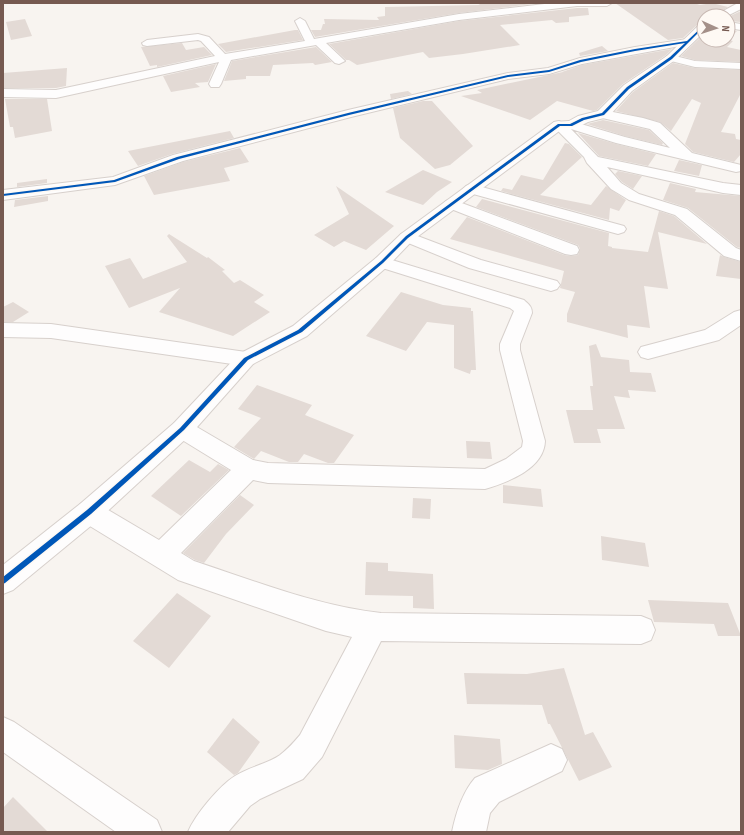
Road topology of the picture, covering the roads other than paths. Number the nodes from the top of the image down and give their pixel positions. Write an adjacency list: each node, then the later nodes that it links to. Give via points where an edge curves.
1 (607, 3): 4 (street, via 577,3 459,17)
2 (300, 21): 4 (street)
3 (696, 34): 5 (street)
4 (314, 42): 7 (street); 9 (street)
5 (687, 42): 8 (street); 23 (street, via 580,61 549,71 508,76 348,114 178,158 115,181)
6 (147, 43): 7 (street, via 198,37 205,39)
7 (225, 57): 11 (street); 13 (street)
8 (671, 58): 10 (street, via 695,64); 15 (street, via 628,88)
9 (339, 61)
10 (741, 66)
11 (215, 84)
12 (3, 92): 13 (street)
13 (56, 94): 14 (street)
14 (18, 106)
15 (603, 114): 16 (street); 17 (street, via 655,126)
16 (565, 125): 17 (street); 18 (street); 21 (street)
17 (687, 156): 19 (street)
18 (592, 160): 20 (street); 28 (street, via 616,186 634,198 681,212 730,252)
19 (739, 166): 20 (street)
20 (723, 188): 22 (street)
21 (470, 189): 24 (street); 25 (street)
22 (741, 190)
23 (3, 195)
24 (451, 204): 26 (street); 27 (street)
25 (618, 229)
26 (407, 237): 29 (street); 30 (street, via 475,264)
27 (570, 250)
28 (741, 256)
29 (382, 262): 34 (street, via 300,331); 36 (street, via 517,304 523,309 510,350 534,440 530,455 497,476 472,480 268,473)
30 (551, 285)
31 (741, 316): 33 (street, via 712,335)
32 (3, 330): 34 (street, via 51,331)
33 (648, 352)
34 (246, 359): 35 (street)
35 (182, 429): 36 (street); 37 (street)
36 (248, 469): 38 (street)
37 (89, 512): 38 (street); 39 (street)
38 (160, 556): 40 (street, via 187,571 289,605 340,621)
39 (3, 581)
40 (374, 626): 41 (street); 45 (street, via 311,746 302,757 291,768 238,794)
41 (641, 630)
42 (3, 733): 44 (street)
43 (551, 760): 46 (street, via 487,790 473,810)
44 (145, 832)
45 (205, 832)
46 (469, 832)

